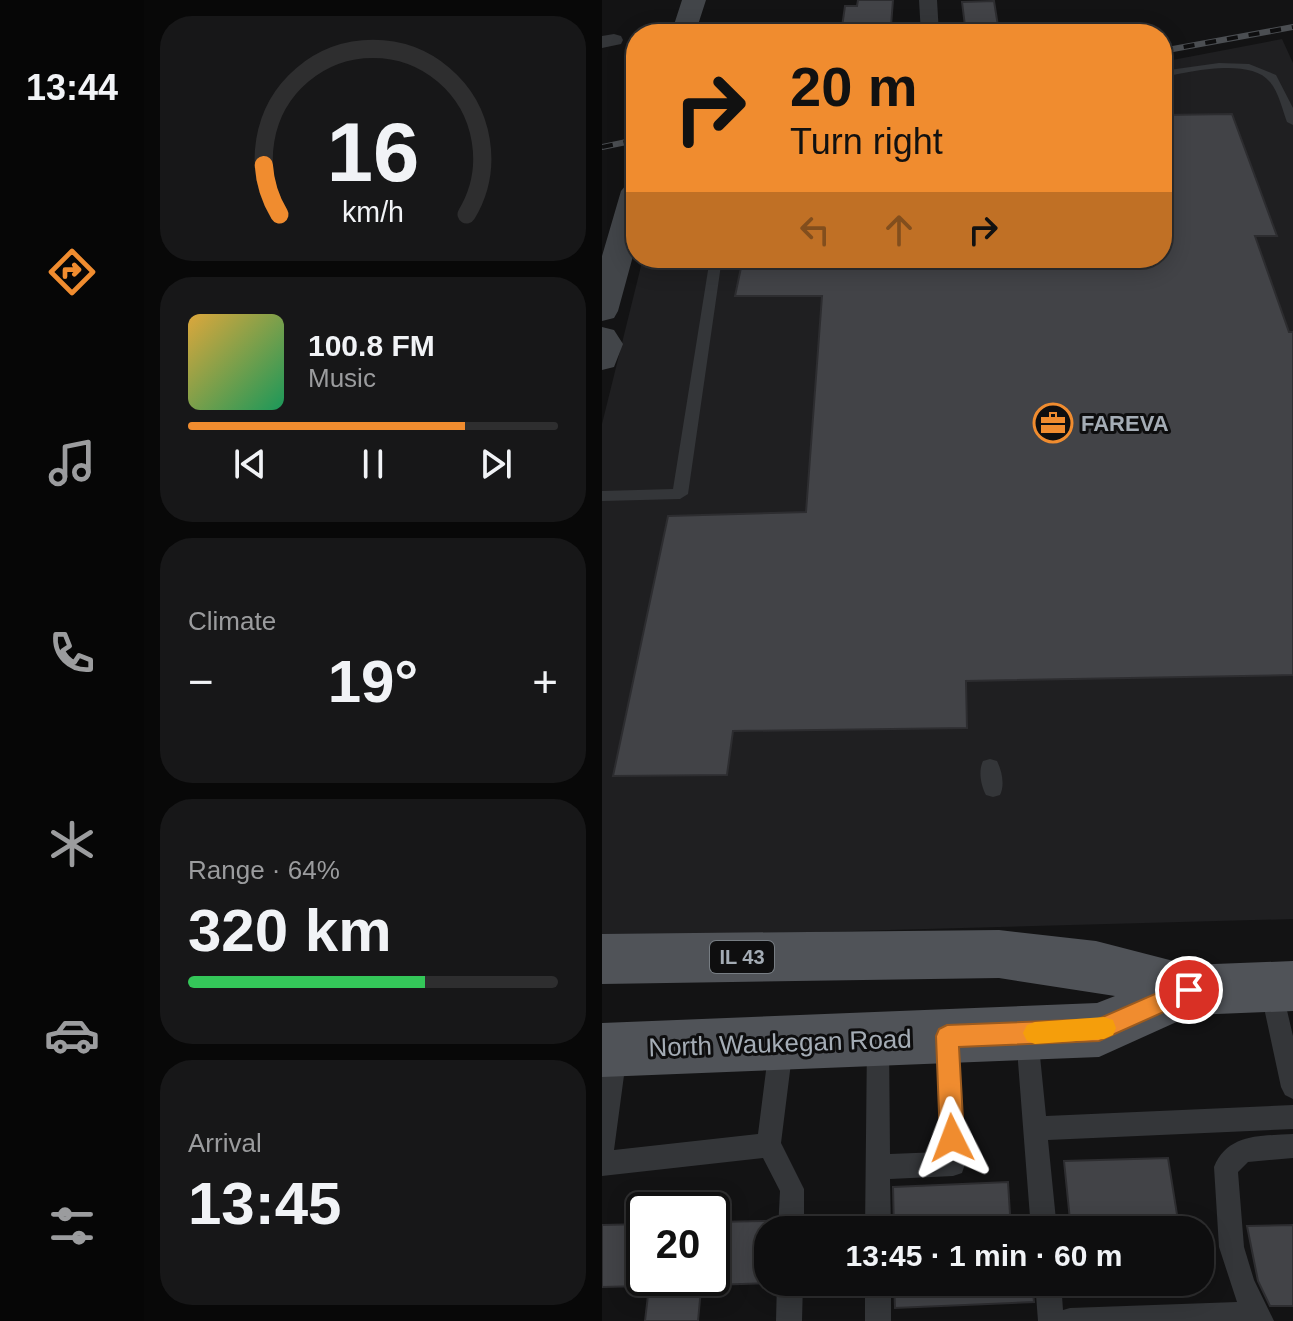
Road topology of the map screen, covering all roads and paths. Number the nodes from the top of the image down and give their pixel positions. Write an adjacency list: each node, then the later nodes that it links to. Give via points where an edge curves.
1 (694, 0): 3 (main road)
2 (928, 0): 4 (street)
3 (686, 24)
4 (929, 24)
5 (1172, 73): 6 (lane, via 1221,66 1262,71 1275,80)
6 (1293, 122)
7 (626, 226): 9 (main road)
8 (714, 268): 12 (lane, via 680,494)
9 (602, 311)
10 (602, 337): 11 (main road)
11 (602, 360)
12 (602, 496)
13 (990, 767): 14 (lane)
14 (993, 789)
15 (602, 959): 17 (main road, North Waukegan Road / IL 43, via 999,954 1096,966)
16 (1282, 986): 17 (main road, North Waukegan Road / IL 43); 23 (lane)
17 (1189, 990): 18 (main road, North Waukegan Road / IL 43, via 1099,1030)
18 (1027, 1033): 19 (main road, North Waukegan Road / IL 43); 25 (lane)
19 (947, 1036): 20 (main road, North Waukegan Road / IL 43); 30 (lane, via 953,1164)
20 (878, 1039): 21 (main road, North Waukegan Road / IL 43); 30 (lane)
21 (781, 1042): 22 (main road, North Waukegan Road / IL 43); 26 (lane)
22 (609, 1049): 28 (lane)
23 (1293, 1087)
24 (1293, 1117): 25 (lane)
25 (1035, 1129): 33 (lane)
26 (769, 1145): 29 (lane); 31 (lane, via 792,1189)
27 (1293, 1146): 37 (lane, via 1242,1150 1226,1167 1229,1244)
28 (602, 1149)
29 (602, 1164)
30 (878, 1167): 32 (lane)
31 (791, 1216)
32 (878, 1216)
33 (1043, 1216)
34 (790, 1296): 38 (lane)
35 (878, 1296): 39 (lane)
36 (1049, 1296): 40 (lane)
37 (1259, 1318): 41 (lane)
38 (789, 1321)
39 (878, 1321)
40 (1051, 1321)
41 (1070, 1321)

